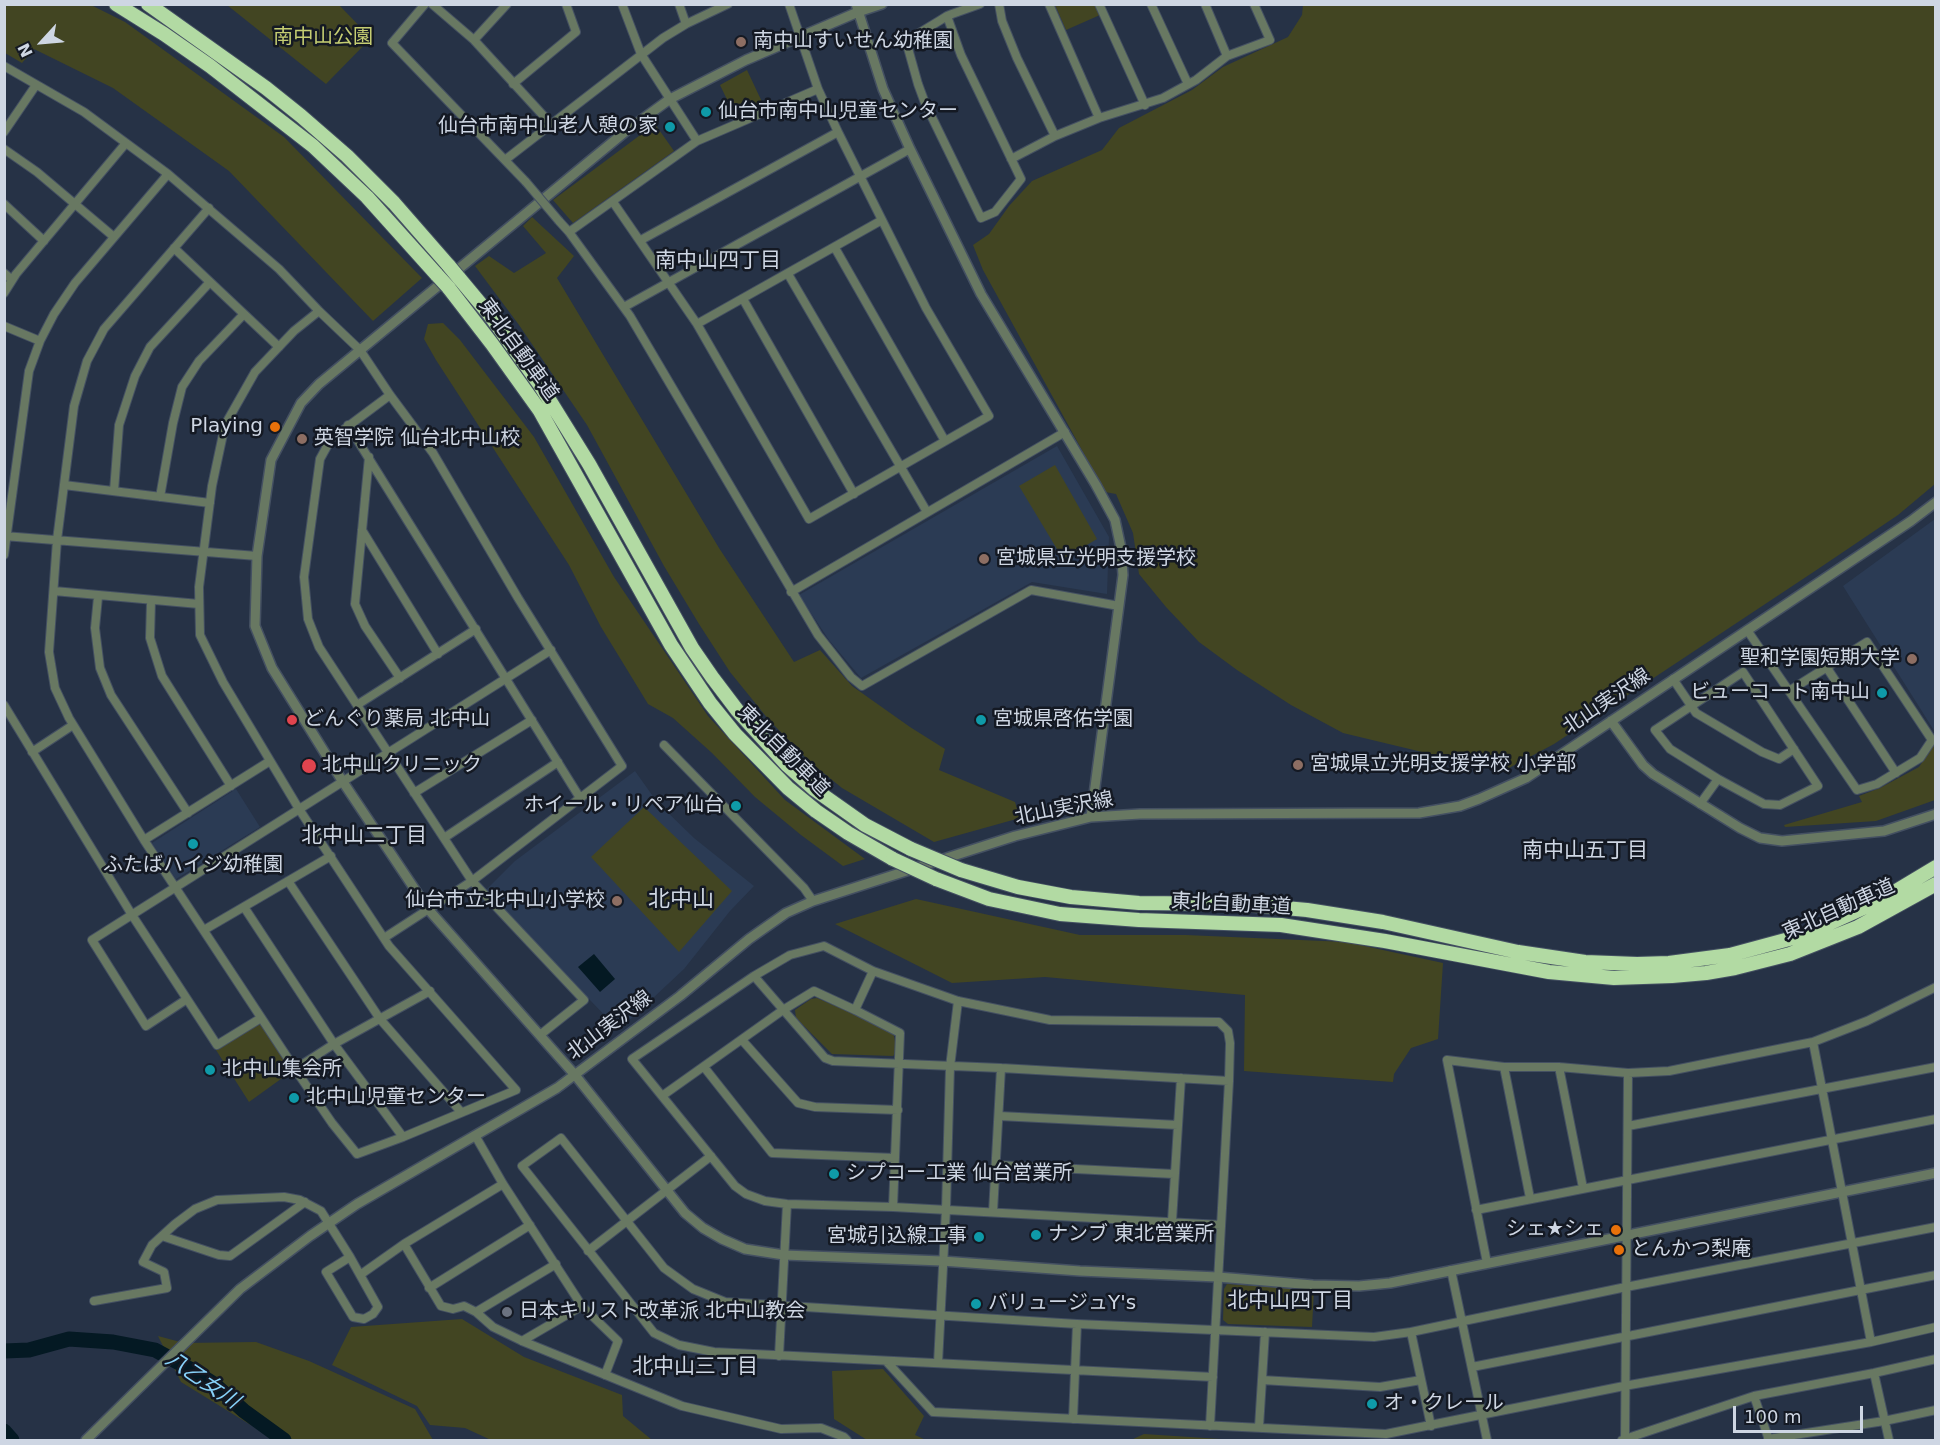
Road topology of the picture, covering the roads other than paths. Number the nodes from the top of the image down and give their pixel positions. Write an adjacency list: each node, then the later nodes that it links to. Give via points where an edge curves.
1 (116, 4): 135 (highway, 東北自動車道, bridge, via 210,66 313,146 367,197 438,275 540,411 670,645 710,703 788,788 848,833 893,859 989,899 1060,914 1281,925 1549,972 1614,978 1706,973 1790,954 1858,927)
2 (148, 4): 132 (highway, 東北自動車道, bridge, via 309,122 394,203 489,315 540,384 692,648 737,710 814,789 865,825 911,849 1018,887 1071,897 1307,910 1383,922 1518,952 1585,962 1637,964 1730,955 1804,934 1881,900)
3 (425, 4): 43 (street, via 392,43)
4 (432, 4): 23 (street)
5 (507, 4): 23 (street)
6 (566, 4): 27 (street, via 576,32)
7 (622, 4): 24 (street)
8 (679, 4): 21 (street)
9 (728, 4): 21 (street)
10 (789, 4): 22 (street)
11 (882, 4): 19 (street)
12 (980, 4): 20 (street)
13 (999, 4): 37 (street, via 1017,58)
14 (1049, 4): 33 (street)
15 (1099, 4): 32 (street)
16 (1151, 4): 28 (street)
17 (1205, 4): 25 (street)
18 (1254, 4): 25 (street, via 1270,40)
19 (857, 8): 22 (street); 41 (street, via 883,89)
20 (947, 16): 42 (street); 42 (street, via 906,41 925,103 981,218 994,212 1021,179)
21 (686, 24): 24 (street)
22 (800, 38): 30 (street); 31 (street)
23 (474, 40): 27 (street)
24 (641, 54): 31 (street); 34 (street)
25 (1227, 56): 28 (street)
26 (4, 66): 29 (street)
27 (513, 84): 34 (street)
28 (1188, 84): 32 (street)
29 (36, 85): 35 (street); 39 (street, via 84,112)
30 (818, 89): 36 (street); 38 (street)
31 (669, 99): 38 (street); 71 (street)
32 (1146, 105): 33 (street)
33 (1099, 118): 37 (street)
34 (551, 124): 43 (street)
35 (4, 132)
36 (838, 132): 45 (street); 53 (street)
37 (1055, 136): 42 (street)
38 (697, 141): 46 (street)
39 (126, 143): 44 (street); 48 (street)
40 (4, 149): 48 (street)
41 (910, 149): 45 (street); 74 (street, via 981,294)
42 (1011, 159)
43 (505, 160): 51 (street, bridge)
44 (168, 174): 49 (street); 52 (street)
45 (861, 176): 50 (street); 61 (street)
46 (612, 202): 51 (street); 53 (street)
47 (4, 204): 54 (street)
48 (76, 204): 52 (street); 54 (street)
49 (209, 208): 55 (street); 65 (street, via 279,269)
50 (882, 220): 56 (street); 75 (street, via 926,309 989,416)
51 (569, 232): 64 (street)
52 (114, 237): 69 (street, via 75,284)
53 (641, 240): 61 (street)
54 (44, 241): 59 (street)
55 (174, 248): 60 (street); 78 (street, via 104,329 87,361 74,406)
56 (835, 248): 58 (street); 75 (street)
57 (4, 273): 59 (street)
58 (788, 274): 63 (street); 77 (street)
59 (12, 280): 62 (street)
60 (210, 282): 66 (street); 79 (street, via 150,347 135,376 119,424)
61 (669, 283): 64 (street); 67 (street)
62 (4, 293)
63 (743, 299): 67 (street); 80 (street)
64 (624, 308): 92 (street)
65 (319, 311): 70 (street); 71 (street)
66 (244, 315): 70 (street); 81 (street, via 199,361 182,387)
67 (697, 324): 80 (street, via 809,519)
68 (4, 326): 69 (street)
69 (40, 341): 86 (street, via 30,371)
70 (279, 347): 82 (street, via 255,372 225,425)
71 (360, 350): 72 (street); 90 (street, via 301,403 271,460)
72 (390, 395): 73 (street); 99 (street, via 433,453)
73 (348, 425): 76 (street); 107 (street, via 331,439 320,459 304,577 308,619 319,647)
74 (1065, 432): 84 (street); 96 (street, via 1115,520 1122,566)
75 (945, 441): 77 (street)
76 (369, 457): 85 (street); 97 (street)
77 (901, 468): 80 (street); 84 (street)
78 (64, 485): 79 (street); 87 (street)
79 (114, 491): 81 (street)
80 (854, 494)
81 (160, 497): 82 (street)
82 (210, 502): 88 (street)
83 (1935, 502): 98 (street, 北山実沢線, via 1911,522)
84 (927, 512): 92 (street)
85 (362, 530): 100 (street); 102 (street, via 355,603 365,626)
86 (5, 536): 87 (street); 89 (street)
87 (57, 540): 88 (street); 91 (street)
88 (203, 552): 90 (street); 95 (street)
89 (4, 555)
90 (257, 556): 120 (street, via 255,626 272,668)
91 (54, 591): 93 (street); 111 (street, via 49,652 55,688)
92 (790, 592): 96 (street, via 818,635 862,687 1031,590)
93 (98, 597): 94 (street); 126 (street, via 95,628 100,668 111,695)
94 (151, 601): 95 (street); 121 (street, via 150,638 162,676)
95 (199, 604): 116 (street, via 200,635)
96 (1119, 606): 128 (street)
97 (476, 629): 100 (street); 103 (street)
98 (1747, 630): 104 (street, 北山実沢線); 105 (street)
99 (551, 650): 103 (street); 123 (street, via 622,766)
100 (438, 654): 102 (street)
101 (1827, 668): 105 (street); 118 (street); 118 (street, via 1867,642 1926,730 1932,740 1920,758)
102 (400, 678): 107 (street)
103 (506, 678): 109 (street); 115 (street)
104 (1673, 679): 108 (street); 110 (street, 北山実沢線)
105 (1789, 691): 118 (street, via 1857,790)
106 (4, 705): 114 (street)
107 (357, 705): 115 (street)
108 (1691, 706): 113 (street, via 1696,714 1779,759); 113 (street, via 1743,672); 119 (street, via 1654,730 1670,749)
109 (532, 720): 117 (street); 122 (street)
110 (1611, 720): 124 (street, via 1642,765); 128 (street, 北山実沢線, via 1526,778 1460,806 1440,810)
111 (73, 725): 114 (street); 130 (street)
112 (664, 745): 137 (street)
113 (1794, 749): 119 (street, via 1818,786 1780,806 1764,804)
114 (32, 752): 140 (street)
115 (388, 753): 120 (street); 122 (street)
116 (270, 761): 121 (street); 125 (street)
117 (558, 762): 123 (street); 129 (street)
118 (1896, 773)
119 (1718, 778): 124 (street)
120 (343, 782): 125 (street); 139 (street)
121 (231, 786): 126 (street)
122 (414, 793): 129 (street)
123 (580, 798): 134 (street)
124 (1700, 804): 127 (street, via 1751,834 1773,840 1884,831)
125 (299, 809): 131 (street); 136 (street)
126 (188, 813): 130 (street)
127 (1935, 814)
128 (1091, 817): 137 (street, 北山実沢線, via 1015,836)
129 (444, 838): 134 (street)
130 (144, 840): 136 (street)
131 (331, 856): 133 (street); 142 (street)
132 (1935, 867)
133 (288, 881): 138 (street); 152 (street)
134 (472, 882): 139 (street); 153 (street, via 584,1000)
135 (1935, 884)
136 (175, 887): 140 (street); 141 (street)
137 (813, 901): 166 (street, 北山実沢線, via 767,925)
138 (244, 907): 141 (street); 156 (street)
139 (428, 909): 142 (street); 153 (street)
140 (132, 915): 147 (street); 147 (street, via 92,940 146,1026)
141 (204, 930): 151 (street)
142 (384, 938): 146 (street)
143 (873, 971): 144 (street, via 824,946 790,955); 148 (street); 150 (street)
144 (754, 976): 149 (street); 170 (street, via 632,1059)
145 (1935, 987): 155 (street, via 1867,1021)
146 (430, 991): 152 (street); 172 (street, via 516,1090)
147 (187, 999): 151 (street, via 217,1046)
148 (958, 1001): 158 (street); 168 (street, via 1050,1020 1219,1022 1228,1031)
149 (783, 1010): 150 (street, via 814,991); 154 (street); 157 (street, via 825,1058)
150 (855, 1010): 157 (street, via 900,1033)
151 (261, 1018): 164 (street)
152 (380, 1019): 156 (street); 172 (street)
153 (540, 1035): 166 (street)
154 (742, 1040): 159 (street); 171 (street, via 798,1103)
155 (1813, 1042): 165 (street, via 1669,1071); 169 (street)
156 (334, 1044): 164 (street); 177 (street)
157 (897, 1064): 158 (street); 171 (street)
158 (950, 1066): 163 (street); 194 (street)
159 (704, 1067): 170 (street); 181 (street, via 772,1153)
160 (1504, 1067): 161 (street); 190 (street); 195 (street, via 1447,1060)
161 (1559, 1067): 165 (street); 187 (street)
162 (1935, 1067): 169 (street)
163 (1001, 1068): 167 (street); 173 (street)
164 (295, 1069): 177 (street, via 357,1154)
165 (1628, 1073): 176 (street)
166 (575, 1076): 178 (street, 北山実沢線); 188 (street)
167 (1180, 1078): 168 (street); 175 (street)
168 (1229, 1081): 200 (street)
169 (1821, 1089): 176 (street); 179 (street)
170 (662, 1096): 180 (street)
171 (898, 1110): 181 (street)
172 (461, 1112): 177 (street)
173 (999, 1116): 175 (street); 182 (street)
174 (1935, 1119): 179 (street)
175 (1178, 1125): 184 (street)
176 (1628, 1126): 185 (street)
177 (404, 1137)
178 (476, 1137): 186 (street); 199 (street, 北山実沢線)
179 (1831, 1140): 185 (street); 189 (street)
180 (711, 1156): 188 (street); 192 (street, via 746,1194)
181 (895, 1158): 193 (street)
182 (997, 1166): 184 (street); 196 (street)
183 (1935, 1173): 189 (street)
184 (1174, 1174): 197 (street)
185 (1626, 1181): 187 (street); 204 (street)
186 (503, 1184): 201 (street); 206 (street)
187 (1583, 1188): 190 (street)
188 (667, 1191): 198 (street); 208 (street, via 685,1213 722,1239 745,1249)
189 (1842, 1192): 204 (street); 205 (street)
190 (1530, 1198): 195 (street)
191 (305, 1202): 199 (street, via 321,1211); 203 (street, via 284,1197 217,1200 195,1209); 203 (street, via 230,1256)
192 (787, 1204): 193 (street); 208 (street)
193 (893, 1207): 194 (street)
194 (946, 1209): 196 (street); 210 (street)
195 (1476, 1210): 211 (street)
196 (993, 1212): 197 (street)
197 (1172, 1221): 200 (street)
198 (627, 1222): 207 (street); 207 (street, via 561,1138 522,1166); 222 (street, via 664,1268 693,1289 725,1302)
199 (328, 1223): 209 (street); 254 (street, 北山実沢線, via 240,1289)
200 (1221, 1225): 216 (street)
201 (530, 1226): 212 (street); 218 (street)
202 (1935, 1227): 205 (street)
203 (162, 1236): 220 (street, via 143,1262 164,1272 167,1288)
204 (1625, 1236): 211 (street); 217 (street)
205 (1852, 1243): 217 (street); 219 (street)
206 (404, 1244): 214 (street); 218 (street)
207 (588, 1251): 234 (street, via 654,1333 679,1345 714,1352)
208 (784, 1255): 210 (street); 222 (street)
209 (350, 1257): 214 (street); 214 (street, via 326,1272 353,1317 364,1319 378,1307)
210 (942, 1261): 216 (street); 224 (street)
211 (1487, 1263): 213 (street)
212 (556, 1264): 221 (street); 223 (street)
213 (1451, 1270): 216 (street, via 1359,1286); 225 (street)
214 (360, 1275)
215 (1935, 1275): 219 (street)
216 (1218, 1277): 228 (street)
217 (1626, 1287): 225 (street); 231 (street)
218 (429, 1288): 223 (street, via 441,1306 464,1306)
219 (1861, 1290): 231 (street); 233 (street)
220 (93, 1301)
221 (582, 1306): 232 (street); 241 (street, via 618,1341)
222 (782, 1306): 224 (street); 234 (street)
223 (476, 1312): 232 (street, via 494,1327)
224 (940, 1316): 226 (street); 237 (street)
225 (1462, 1321): 230 (street); 238 (street)
226 (1077, 1324): 228 (street); 239 (street)
227 (1935, 1327): 233 (street)
228 (1215, 1329): 229 (street); 242 (street)
229 (1265, 1332): 230 (street, via 1374,1337); 243 (street)
230 (1411, 1332): 244 (street)
231 (1626, 1337): 238 (street); 245 (street)
232 (522, 1341): 241 (street)
233 (1871, 1342): 245 (street)
234 (779, 1356): 236 (street)
235 (1935, 1359): 240 (street)
236 (887, 1362): 237 (street); 249 (street, via 933,1412)
237 (938, 1363): 239 (street)
238 (1472, 1367): 248 (street)
239 (1075, 1371): 242 (street); 249 (street)
240 (1874, 1373): 246 (street); 250 (street)
241 (604, 1375): 255 (street, via 682,1406 781,1429 821,1428)
242 (1213, 1377): 251 (street)
243 (1262, 1380): 244 (street, via 1380,1387); 253 (street)
244 (1421, 1380): 252 (street)
245 (1624, 1386): 248 (street); 257 (street)
246 (1754, 1396): 257 (street); 258 (street)
247 (1935, 1410): 250 (street)
248 (1481, 1415): 252 (street); 256 (street)
249 (1072, 1419): 251 (street)
250 (1884, 1421): 258 (street); 259 (street)
251 (1210, 1426): 253 (street)
252 (1431, 1426): 253 (street, via 1386,1434)
253 (1259, 1427)
254 (86, 1440)
255 (847, 1440)
256 (1487, 1440)
257 (1624, 1440)
258 (1768, 1440)
259 (1889, 1440)

